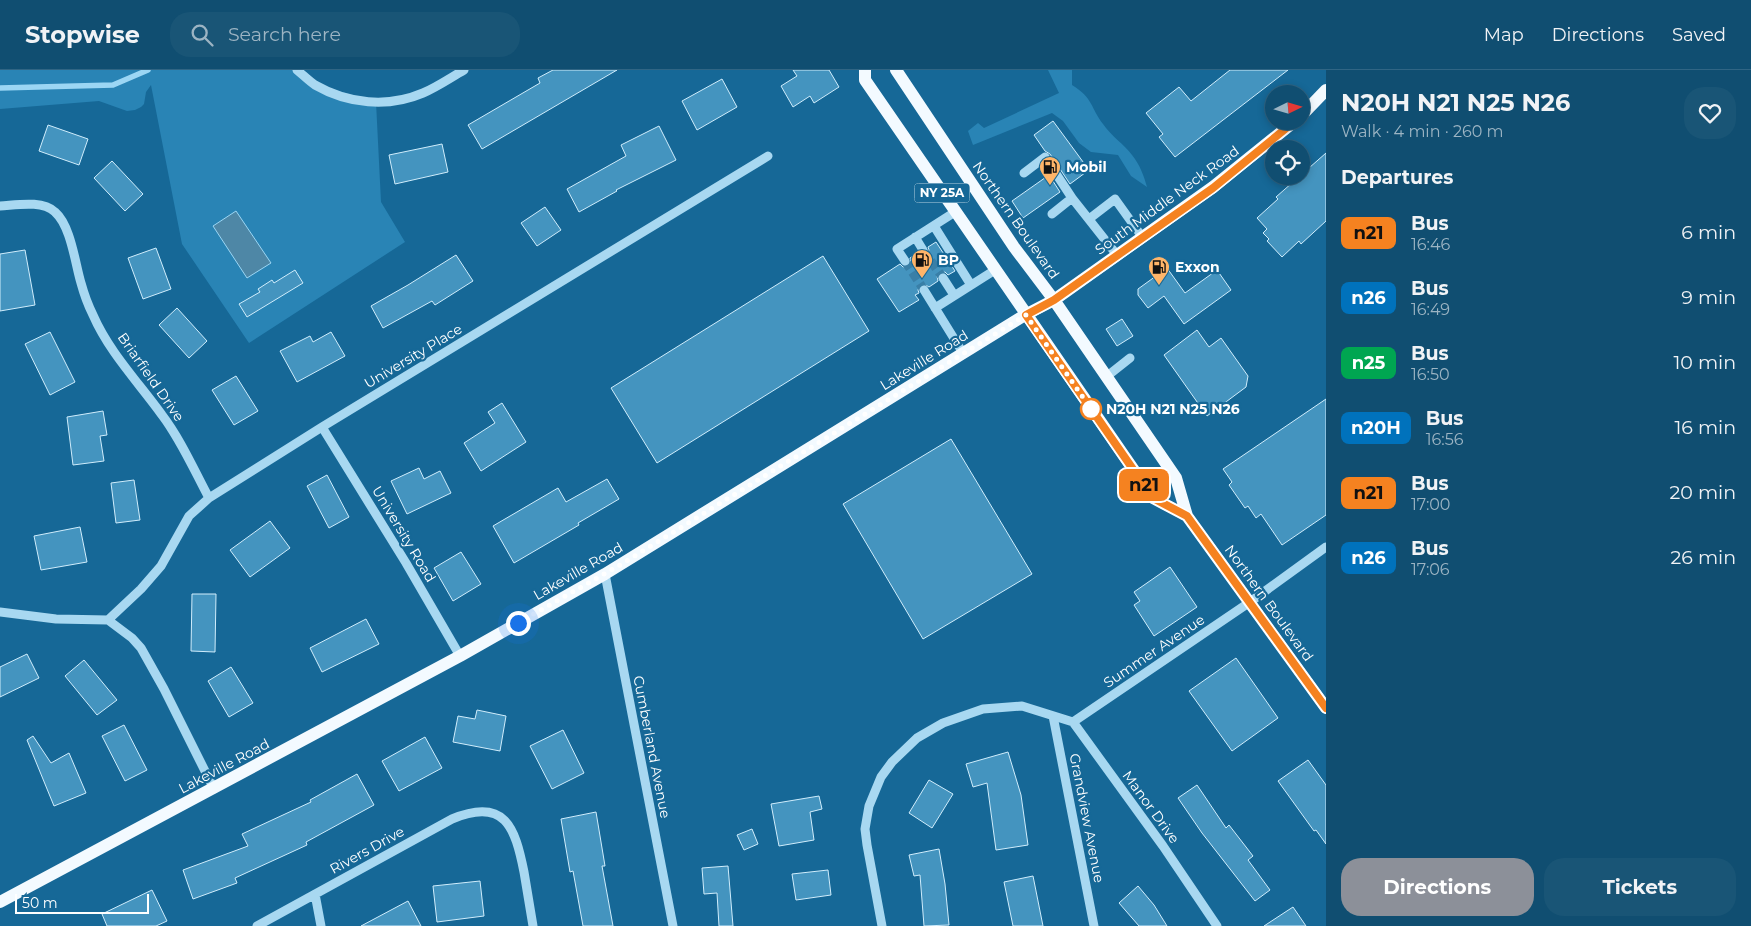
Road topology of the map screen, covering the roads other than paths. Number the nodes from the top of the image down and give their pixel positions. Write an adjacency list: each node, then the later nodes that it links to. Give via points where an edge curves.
1 (297, 70): 2 (street, via 315,84 347,98 361,102 392,102 423,93)
2 (464, 70)
3 (865, 70): 12 (main road, Northern Boulevard / NY 25A, via 865,80)
4 (896, 70): 26 (main road, Northern Boulevard / NY 25A)
5 (1326, 90): 6 (main road)
6 (1310, 107)
7 (1284, 130): 17 (main road, South Middle Neck Road, via 1213,188)
8 (768, 156): 32 (street, University Place)
9 (1024, 173): 10 (street, via 1045,156)
10 (1072, 198): 13 (street); 14 (street)
11 (0, 206): 33 (street, Briarfield Drive, via 41,206 61,217 81,286 94,317 118,358 164,416)
12 (956, 212): 15 (street); 21 (main road, Northern Boulevard / NY 25A)
13 (1052, 214)
14 (1089, 219): 17 (street, via 1115,199); 19 (street)
15 (934, 226): 16 (street); 23 (street)
16 (915, 238): 18 (street); 20 (street, via 897,249)
17 (1143, 238): 19 (main road, South Middle Neck Road)
18 (924, 250)
19 (1117, 255): 26 (main road, South Middle Neck Road)
20 (905, 261)
21 (995, 270): 23 (street); 28 (main road, Northern Boulevard / NY 25A)
22 (943, 278): 25 (street)
23 (971, 285): 25 (street)
24 (924, 290): 27 (street)
25 (954, 296): 27 (street)
26 (1054, 300): 28 (main road, Lakeville Road); 31 (main road, Northern Boulevard / NY 25A)
27 (934, 308): 29 (street)
28 (1026, 315): 29 (main road, Lakeville Road); 34 (main road, Northern Boulevard / NY 25A, via 1153,498)
29 (963, 353): 36 (main road, Lakeville Road)
30 (1130, 358): 31 (street)
31 (1106, 377): 34 (main road, Northern Boulevard / NY 25A, via 1176,478)
32 (322, 427): 33 (street, University Place); 40 (street, University Road)
33 (208, 498): 39 (street, University Place, via 190,516 161,566)
34 (1187, 516): 37 (main road, Northern Boulevard / NY 25A)
35 (1326, 547): 37 (street, Summer Avenue)
36 (605, 574): 40 (main road, Lakeville Road); 50 (street, Cumberland Avenue)
37 (1250, 602): 41 (main road, Northern Boulevard / NY 25A); 43 (street, Summer Avenue)
38 (0, 612): 39 (street)
39 (108, 620): 44 (street, via 142,648)
40 (460, 656): 44 (main road, Lakeville Road)
41 (1326, 708)
42 (1053, 716): 43 (street); 51 (street, via 1022,706 983,709 917,738 892,762 881,776 869,806 865,829); 52 (street, Grandview Avenue)
43 (1073, 722): 53 (street, Manor Drive)
44 (214, 789): 46 (main road, Lakeville Road)
45 (315, 894): 47 (street, Rivers Drive); 48 (street); 49 (street, Rivers Drive, via 452,819 477,811 505,820 514,833)
46 (0, 902)
47 (257, 926)
48 (321, 926)
49 (533, 926)
50 (673, 926)
51 (882, 926)
52 (1094, 926)
53 (1217, 926)

